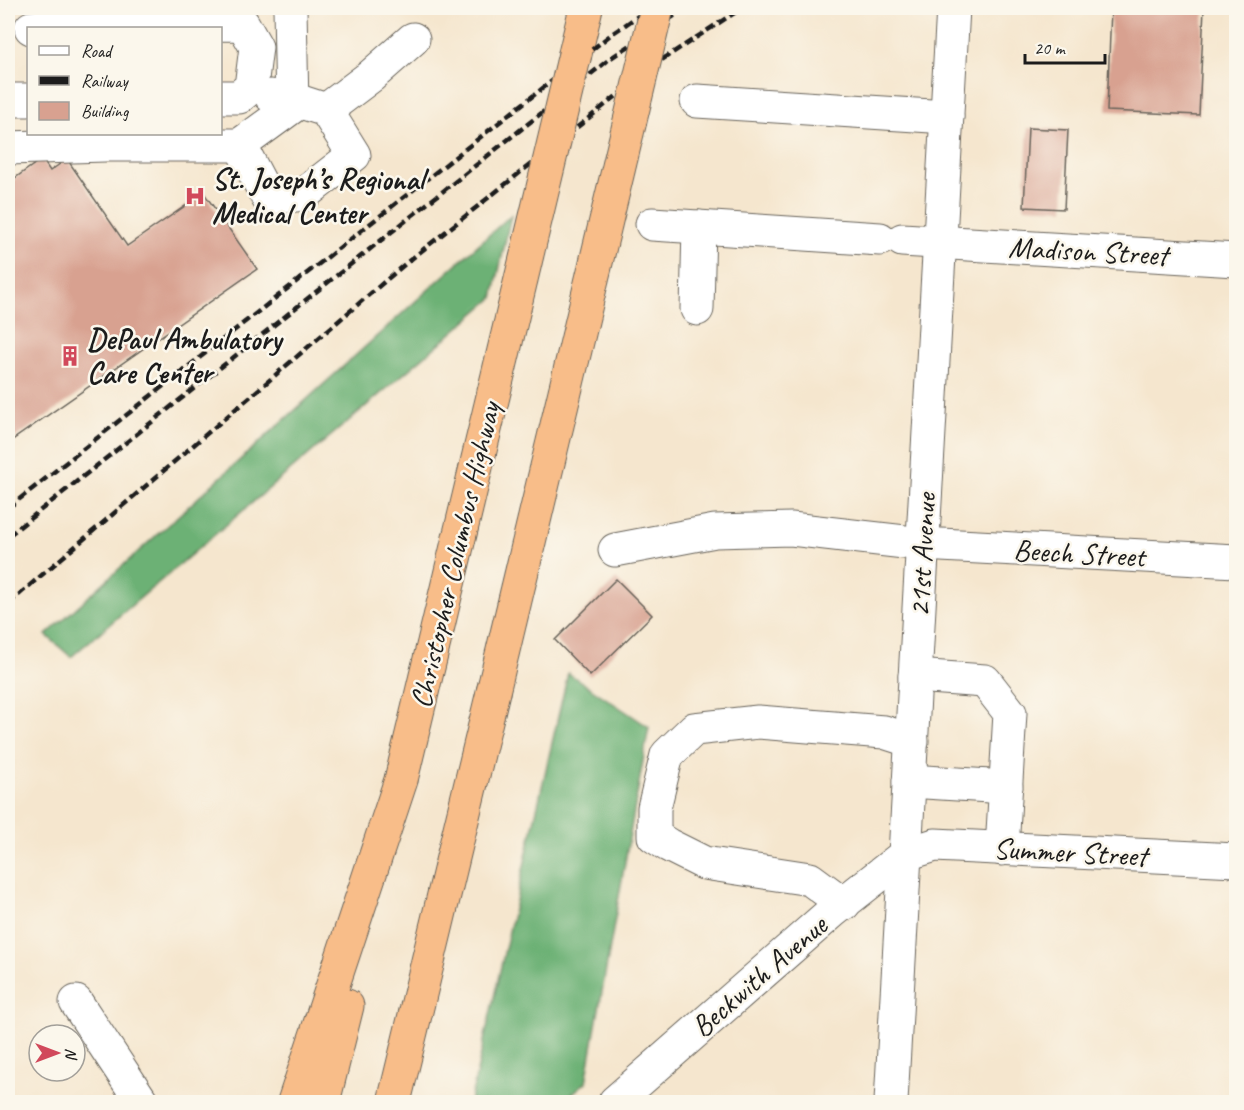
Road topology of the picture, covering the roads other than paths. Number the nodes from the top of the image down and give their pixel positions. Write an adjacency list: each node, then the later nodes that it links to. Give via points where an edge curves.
1 (586, 8): 29 (highway, Christopher Columbus Highway, bridge)
2 (657, 8): 37 (highway, bridge)
3 (953, 8): 16 (street, 21st Avenue)
4 (290, 17): 8 (street); 11 (street)
5 (47, 27): 8 (street, via 243,24)
6 (27, 29): 7 (street)
7 (8, 31)
8 (250, 36): 10 (street, via 255,47)
9 (413, 39): 15 (street)
10 (237, 94): 11 (street)
11 (292, 99): 15 (street); 17 (street, via 292,107)
12 (8, 100): 13 (street)
13 (27, 100)
14 (697, 101): 16 (street)
15 (326, 110): 17 (street, via 354,155 304,194 268,198)
16 (946, 117): 21 (street, 21st Avenue)
17 (240, 145): 18 (street)
18 (8, 148)
19 (652, 224): 20 (street, Madison Street)
20 (699, 227): 21 (street, Madison Street); 23 (street)
21 (939, 242): 22 (street, Madison Street); 24 (street, 21st Avenue)
22 (1236, 260)
23 (697, 309)
24 (922, 544): 25 (street, Beech Street, via 791,529 715,531); 26 (street, Beech Street); 27 (street, 21st Avenue)
25 (615, 550)
26 (1236, 561)
27 (915, 676): 28 (street, 21st Avenue); 31 (street, via 985,681 1010,713)
28 (912, 741): 30 (street, 21st Avenue); 35 (street, via 884,732 758,722 694,729 667,755 654,808 654,836 704,863 810,879)
29 (401, 780): 39 (highway); 40 (highway, Christopher Columbus Highway)
30 (909, 781): 31 (street); 33 (street, 21st Avenue)
31 (1006, 787): 32 (street)
32 (1002, 849): 33 (street, Summer Street, via 935,845); 34 (street, Summer Street)
33 (906, 854): 35 (street, Beckwith Avenue); 44 (street, 21st Avenue)
34 (1236, 860)
35 (844, 904): 43 (street, Beckwith Avenue)
36 (76, 1002): 38 (street)
37 (405, 1060): 41 (highway); 42 (highway)
38 (142, 1102)
39 (294, 1102)
40 (323, 1102)
41 (394, 1102)
42 (405, 1102)
43 (618, 1102)
44 (891, 1102)

